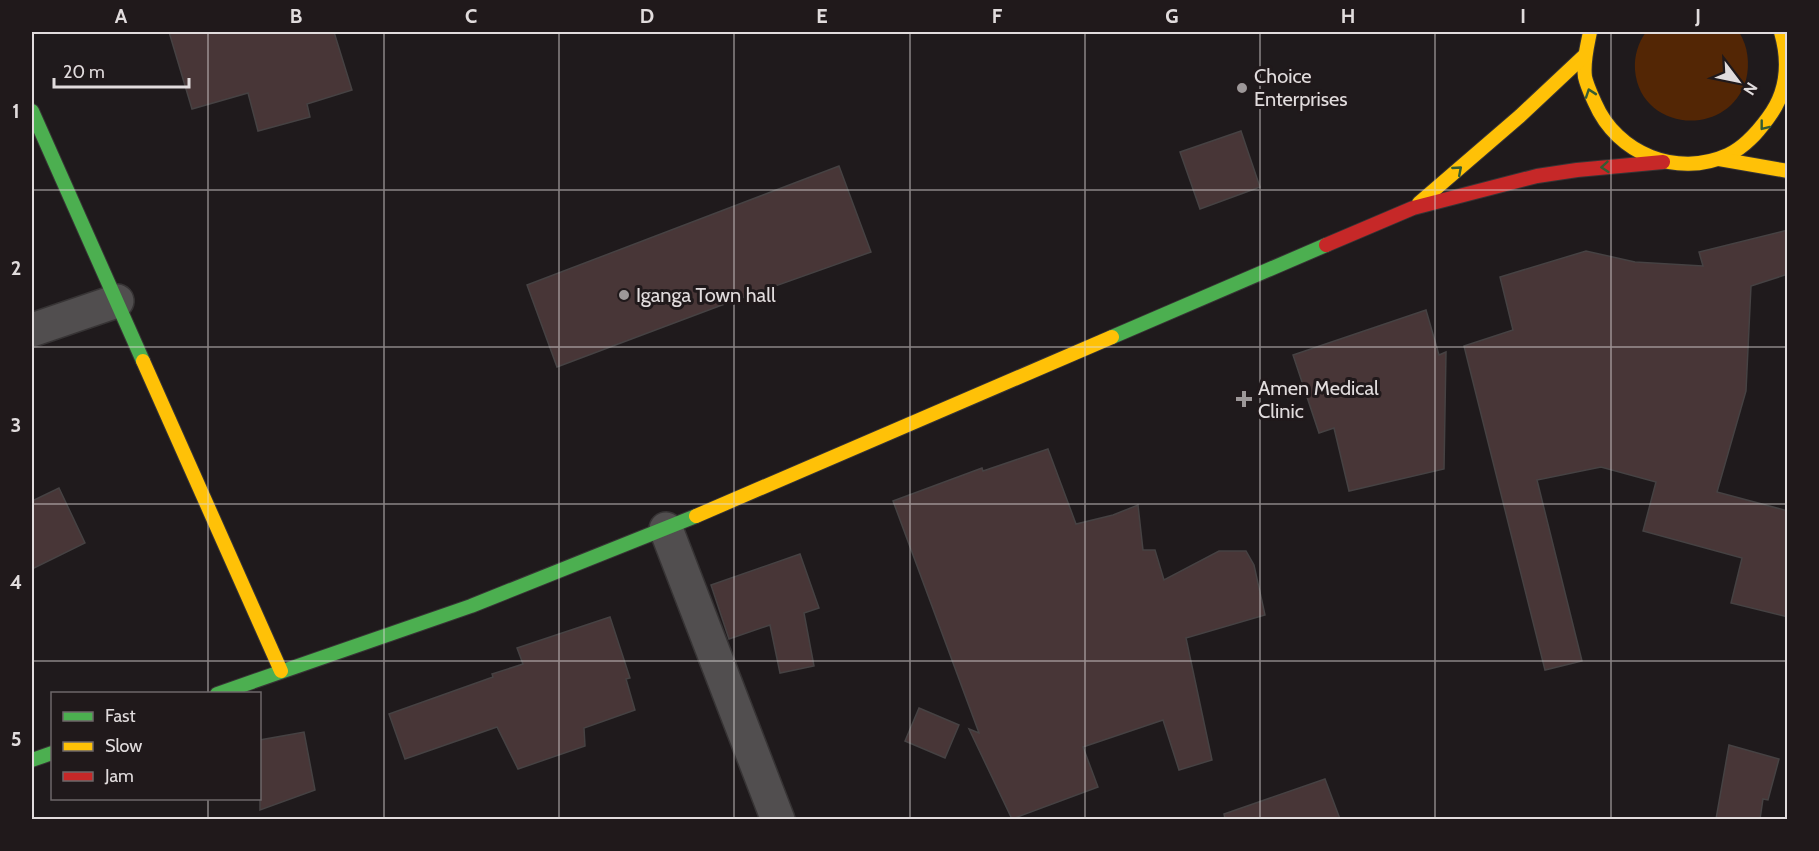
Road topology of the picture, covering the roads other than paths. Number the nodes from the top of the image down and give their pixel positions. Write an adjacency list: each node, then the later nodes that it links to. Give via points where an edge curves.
1 (1590, 32): 3 (main road)
2 (1785, 39): 5 (main road, one-way to 5, via 1787,72 1780,99 1766,125 1745,146)
3 (1585, 55): 6 (main road, one-way to 3, via 1636,152 1613,134 1596,111 1586,84); 8 (main road, one-way to 3)
4 (32, 111): 9 (main road)
5 (1719, 159): 6 (main road, via 1691,165); 7 (main road)
6 (1663, 162): 8 (main road, one-way to 8, via 1536,176)
7 (1788, 171)
8 (1413, 208): 11 (main road)
9 (117, 300): 10 (street); 12 (main road)
10 (32, 330)
11 (666, 530): 12 (main road, via 471,606); 16 (street)
12 (281, 671): 13 (main road)
13 (221, 692)
14 (51, 753): 15 (main road)
15 (32, 760)
16 (778, 819)

